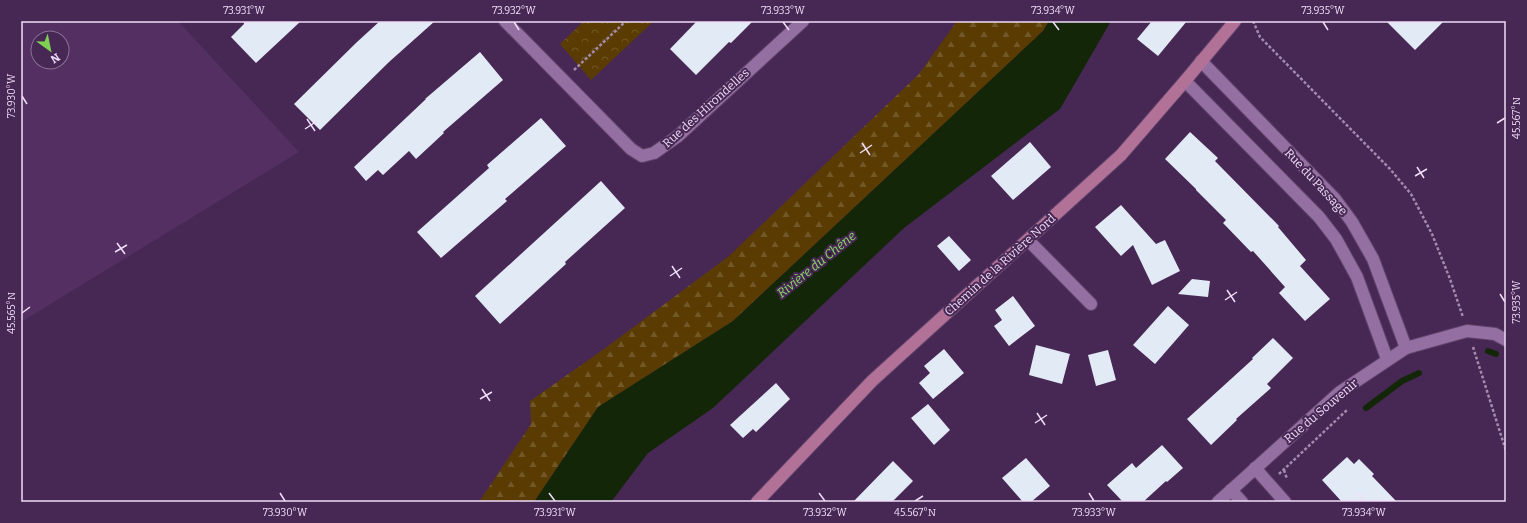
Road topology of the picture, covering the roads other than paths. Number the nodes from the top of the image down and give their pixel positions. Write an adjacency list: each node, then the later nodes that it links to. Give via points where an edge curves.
1 (505, 21): 2 (street, Rue des Hirondelles, via 631,150 642,156 654,153 678,136)
2 (803, 21)
3 (1234, 21): 4 (street, Chemin de la Rivière Nord)
4 (1201, 61): 5 (street, Chemin de la Rivière Nord); 9 (street, Rue du Passage, via 1335,199 1352,222 1373,259)
5 (1185, 81): 6 (street, Chemin de la Rivière Nord, via 1121,155); 10 (street, Rue du Passage, via 1319,217 1336,239 1357,277)
6 (1028, 240): 7 (street); 13 (street, Chemin de la Rivière Nord, via 872,381)
7 (1091, 304)
8 (1506, 340): 9 (street, Rue du Souvenir, via 1495,334 1467,331)
9 (1406, 348): 10 (street, Rue du Souvenir)
10 (1387, 359): 11 (street, Rue du Souvenir, via 1340,392)
11 (1255, 468): 12 (street, Rue du Souvenir); 16 (street)
12 (1230, 490): 14 (street, Rue du Souvenir); 15 (street)
13 (757, 502)
14 (1218, 502)
15 (1242, 502)
16 (1285, 502)

